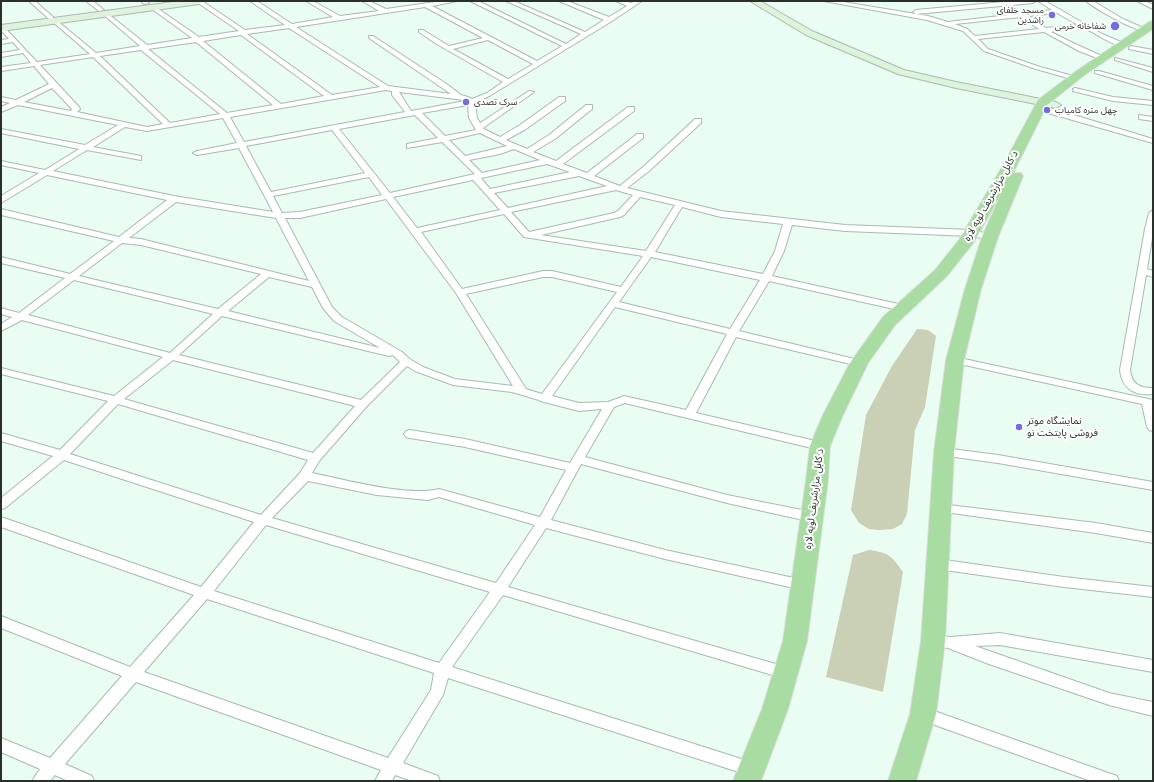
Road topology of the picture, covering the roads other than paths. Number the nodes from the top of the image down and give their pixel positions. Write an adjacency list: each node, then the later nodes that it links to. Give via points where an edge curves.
1 (32, 1): 34 (street)
2 (89, 1): 27 (street)
3 (175, 1): 34 (main road)
4 (200, 1): 34 (main road); 43 (street)
5 (253, 1): 37 (street)
6 (309, 1): 33 (street)
7 (365, 1): 29 (street)
8 (417, 1): 23 (street)
9 (454, 1): 23 (street)
10 (473, 1): 51 (street)
11 (509, 1): 44 (street)
12 (562, 1): 35 (street)
13 (619, 1): 24 (street)
14 (640, 1): 24 (street)
15 (754, 1): 72 (main road, via 809,33 900,72 956,85)
16 (766, 1): 72 (main road, via 848,45 907,68 960,81)
17 (827, 1): 30 (street)
18 (1033, 1): 22 (street)
19 (1041, 1): 28 (street)
20 (1090, 1): 40 (street, via 1121,20)
21 (1140, 1): 25 (street)
22 (986, 3): 30 (street)
23 (425, 5): 29 (street); 46 (street)
24 (631, 5): 35 (street)
25 (1153, 7)
26 (154, 8): 49 (street)
27 (101, 10)
28 (1059, 11): 32 (street); 38 (street)
29 (384, 12): 33 (street)
30 (904, 14): 36 (street)
31 (107, 15): 52 (street)
32 (1022, 15): 36 (street); 42 (street)
33 (338, 18): 37 (street)
34 (53, 20): 39 (main road); 57 (street)
35 (610, 20): 44 (street)
36 (946, 23): 47 (street, via 965,30)
37 (292, 25): 43 (street); 65 (street)
38 (1085, 26): 42 (street); 58 (street, via 1100,35)
39 (2, 27): 48 (street)
40 (1150, 29): 58 (highway, د کابل مزارشریف لویه لاره)
41 (421, 31): 53 (street)
42 (1044, 31): 47 (street); 58 (street, via 1087,52)
43 (243, 33): 49 (street); 70 (street)
44 (586, 34): 51 (street)
45 (371, 37): 69 (street)
46 (489, 38): 53 (street); 60 (street)
47 (974, 38): 72 (street, via 986,50 1038,68)
48 (14, 40): 50 (street); 54 (street)
49 (198, 40): 52 (street); 77 (street)
50 (1, 42)
51 (566, 46): 60 (street)
52 (144, 48): 57 (street); 83 (street)
53 (448, 48): 63 (street)
54 (25, 51): 56 (street); 59 (street)
55 (1153, 52): 58 (street)
56 (1, 54)
57 (95, 55): 59 (street); 88 (street)
58 (1114, 56): 62 (street); 66 (street); 72 (highway, د کابل مزارشریف لویه لاره)
59 (36, 64): 61 (street); 64 (street)
60 (538, 64): 63 (street)
61 (1, 69)
62 (1153, 70)
63 (508, 82): 75 (street)
64 (53, 85): 74 (street); 81 (street, via 76,109)
65 (386, 88): 67 (street); 70 (street)
66 (1153, 88)
67 (395, 91): 69 (street); 82 (street)
68 (531, 92): 91 (street)
69 (458, 96): 75 (street)
70 (332, 98): 77 (street)
71 (562, 98): 94 (street, via 523,127)
72 (1058, 98): 76 (street); 95 (street); 128 (highway, د کابل مزارشریف لویه لاره)
73 (1, 99): 74 (street)
74 (17, 102): 80 (street); 81 (street)
75 (471, 102): 82 (street); 91 (street, via 473,118)
76 (1153, 103)
77 (280, 107): 83 (street)
78 (589, 107): 100 (street, via 552,137)
79 (630, 109): 106 (street)
80 (1, 110)
81 (73, 113): 87 (street)
82 (412, 113): 89 (street); 93 (street)
83 (226, 116): 88 (street); 96 (street)
84 (1142, 116): 85 (street)
85 (1153, 118)
86 (698, 121): 112 (street, via 646,169)
87 (123, 125): 88 (street, via 147,129); 99 (street)
88 (169, 126)
89 (334, 127): 96 (street); 109 (street)
90 (1, 130): 99 (street)
91 (480, 130): 93 (street); 94 (street)
92 (640, 136): 111 (street)
93 (444, 139): 97 (street); 103 (street)
94 (500, 140): 98 (street)
95 (1153, 141)
96 (242, 144): 101 (street); 115 (street)
97 (410, 146)
98 (514, 146): 100 (street); 103 (street)
99 (88, 148): 102 (street); 107 (street)
100 (527, 152): 104 (street)
101 (197, 153)
102 (138, 158)
103 (464, 159): 110 (street)
104 (548, 161): 106 (street); 110 (street)
105 (1, 163): 107 (street)
106 (558, 164): 108 (street)
107 (46, 172): 117 (street); 118 (street)
108 (579, 173): 111 (street); 113 (street)
109 (371, 174): 115 (street); 116 (street)
110 (478, 176): 113 (street); 116 (street)
111 (588, 176): 112 (street)
112 (618, 188): 114 (street); 120 (street)
113 (488, 192): 120 (street)
114 (638, 194): 119 (street); 127 (street, via 617,215)
115 (268, 195): 123 (street)
116 (388, 196): 123 (street, via 300,215); 126 (street)
117 (174, 199): 123 (street); 129 (street)
118 (1, 200)
119 (680, 204): 124 (street, via 721,214); 130 (street)
120 (506, 211): 126 (street); 127 (street)
121 (1, 212): 129 (street)
122 (1153, 213): 125 (street)
123 (281, 216): 137 (street)
124 (788, 221): 128 (street, via 845,228); 136 (street, via 777,256)
125 (1151, 229): 132 (street)
126 (415, 231): 139 (street)
127 (528, 235): 130 (street)
128 (981, 235): 141 (highway, د کابل مزارشریف لویه لاره); 149 (highway, د کابل مزارشریف لویه لاره, via 973,289)
129 (122, 240): 133 (street, via 141,242); 135 (street)
130 (649, 254): 136 (street); 138 (street)
131 (1, 260): 135 (street)
132 (1142, 270): 134 (street); 152 (street, via 1125,370)
133 (268, 273): 137 (street); 143 (street)
134 (1153, 274)
135 (71, 277): 143 (street); 144 (street)
136 (765, 279): 141 (street); 146 (street)
137 (315, 285): 148 (street, via 328,308 338,319)
138 (623, 290): 139 (street, via 543,274); 140 (street)
139 (460, 292): 154 (street)
140 (613, 304): 146 (street); 156 (street)
141 (903, 308): 150 (highway, د کابل مزارشریف لویه لاره, via 889,321)
142 (1, 311): 144 (street)
143 (221, 312): 147 (street); 148 (street)
144 (20, 316): 145 (street); 147 (street)
145 (1, 328)
146 (733, 332): 150 (street); 161 (street)
147 (172, 356): 157 (street); 159 (street)
148 (402, 358): 154 (street, via 419,369 453,382 512,389); 159 (street)
149 (955, 360): 155 (street); 166 (highway, د کابل مزارشریف لویه لاره)
150 (859, 363): 165 (highway, د کابل مزارشریف لویه لاره)
151 (1, 371): 157 (street)
152 (1130, 386): 153 (street, via 1141,391); 155 (street)
153 (1153, 391)
154 (523, 393): 156 (street)
155 (1123, 397): 158 (street)
156 (544, 399): 160 (street, via 578,408)
157 (116, 400): 167 (street); 168 (street)
158 (1150, 402): 162 (street)
159 (363, 404): 168 (street)
160 (610, 405): 161 (street, via 624,399); 169 (street)
161 (689, 415): 165 (street)
162 (1153, 427)
163 (410, 434): 169 (street)
164 (1, 437): 167 (street)
165 (820, 446): 174 (highway, د کابل مزارشریف لویه لاره)
166 (944, 452): 171 (street); 173 (highway, د کابل مزارشریف لویه لاره)
167 (62, 455): 172 (street); 175 (street)
168 (315, 458): 170 (street)
169 (576, 464): 174 (street); 177 (street)
170 (305, 476): 175 (street); 177 (street, via 378,490 428,496 439,492)
171 (1153, 486)
172 (1, 505)
173 (940, 508): 178 (street); 179 (highway, د کابل مزارشریف لویه لاره)
174 (812, 517): 180 (highway, د کابل مزارشریف لویه لاره)
175 (263, 520): 181 (street); 183 (street)
176 (1, 522): 183 (street)
177 (544, 523): 180 (street, via 698,562); 181 (street)
178 (1153, 538)
179 (938, 564): 182 (street); 185 (highway, د کابل مزارشریف لویه لاره)
180 (803, 585): 188 (highway, د کابل مزارشریف لویه لاره, via 795,640)
181 (499, 590): 187 (street); 188 (street)
182 (1153, 592)
183 (204, 593): 187 (street); 189 (street)
184 (1, 622): 189 (street)
185 (941, 641): 186 (street, via 1000,639); 190 (street, via 1102,696); 191 (highway, د کابل مزارشریف لویه لاره)
186 (1153, 666)
187 (442, 670): 194 (street, via 438,691); 195 (street)
188 (786, 673): 195 (highway, د کابل مزارشریف لویه لاره)
189 (132, 674): 193 (street); 194 (street)
190 (1153, 709)
191 (922, 714): 200 (highway, د کابل مزارشریف لویه لاره); 201 (street)
192 (1, 745): 193 (street)
193 (52, 767): 196 (street); 197 (street)
194 (392, 767): 198 (street); 199 (street)
195 (749, 775)
196 (40, 781)
197 (86, 781)
198 (383, 781)
199 (432, 781)
200 (902, 781)
201 (1111, 781)

